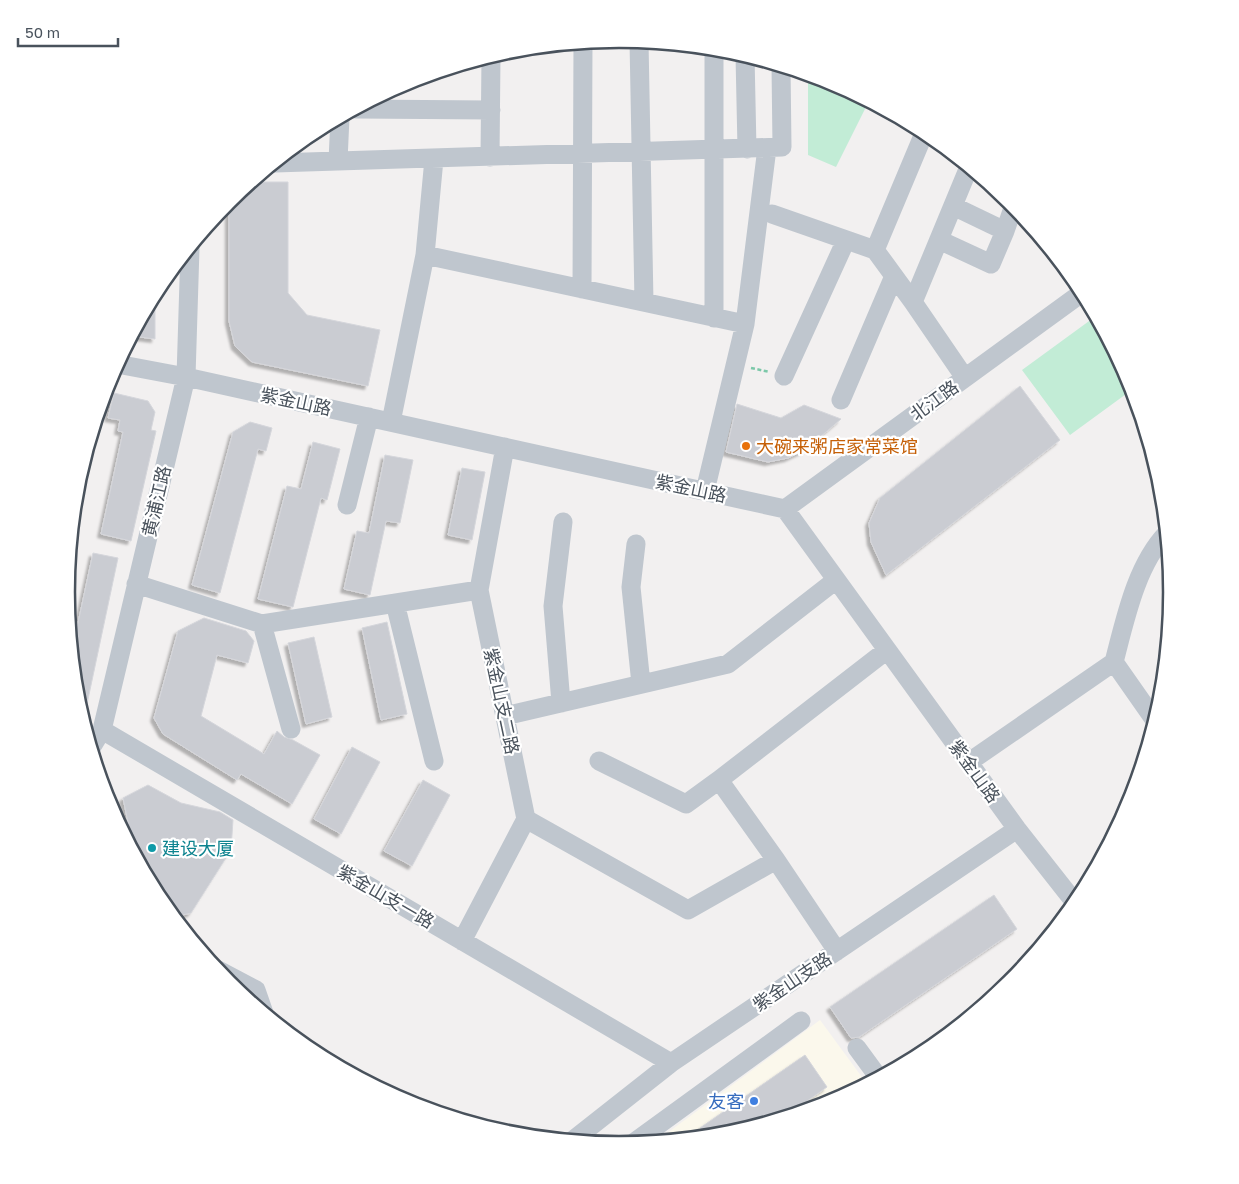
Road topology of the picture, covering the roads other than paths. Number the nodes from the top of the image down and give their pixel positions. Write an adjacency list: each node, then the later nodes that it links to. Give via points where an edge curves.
1 (582, 49): 15 (street)
2 (639, 49): 14 (street)
3 (714, 56): 13 (street)
4 (491, 63): 8 (street)
5 (745, 63): 12 (street)
6 (781, 72): 11 (street)
7 (369, 109): 8 (street)
8 (491, 110): 16 (street)
9 (340, 125): 18 (street)
10 (922, 139): 27 (street)
11 (775, 148): 12 (street); 36 (street)
12 (747, 149): 13 (street)
13 (714, 150): 14 (street); 35 (street)
14 (640, 152): 15 (street); 33 (street)
15 (582, 154): 16 (street); 31 (street)
16 (490, 157): 17 (street)
17 (434, 158): 18 (street); 28 (street)
18 (338, 161): 19 (street)
19 (286, 162)
20 (967, 173): 21 (street)
21 (953, 206): 24 (street); 26 (street)
22 (1011, 213): 24 (street)
23 (772, 214): 25 (street)
24 (1004, 231): 26 (street, via 991,264)
25 (846, 240): 27 (street); 39 (street)
26 (939, 240): 34 (street)
27 (874, 250): 30 (street)
28 (425, 255): 31 (street); 43 (street)
29 (190, 259): 38 (street, 黄浦江路)
30 (894, 276): 34 (street); 41 (street)
31 (582, 289): 33 (street)
32 (1077, 297): 40 (street, 北江路)
33 (644, 302): 35 (street)
34 (914, 302): 40 (street)
35 (714, 318): 36 (street)
36 (745, 324): 45 (street)
37 (124, 365): 38 (street, 紫金山路)
38 (186, 376): 42 (street, 紫金山路); 52 (street, 黄浦江路)
39 (784, 376)
40 (965, 378): 47 (street, 北江路)
41 (841, 400)
42 (369, 417): 43 (street, 紫金山路); 46 (street)
43 (391, 422): 44 (street, 紫金山路)
44 (505, 447): 45 (street, 紫金山路); 53 (street, 紫金山支二路)
45 (705, 491): 47 (street, 紫金山路)
46 (347, 505)
47 (785, 509): 51 (street, 紫金山路)
48 (563, 522): 59 (street, via 553,606)
49 (1161, 539): 57 (street, via 1130,599)
50 (636, 544): 58 (street, via 631,588)
51 (836, 580): 56 (street, 紫金山路); 58 (street, via 728,664)
52 (136, 584): 55 (street); 63 (street, 黄浦江路)
53 (479, 590): 54 (street); 61 (street, 紫金山支二路)
54 (395, 603): 55 (street); 65 (street)
55 (262, 624): 62 (street)
56 (887, 650): 67 (street, 紫金山路); 68 (street)
57 (1114, 662): 60 (street); 67 (street)
58 (640, 684): 59 (street)
59 (561, 702): 61 (street)
60 (1150, 713)
61 (505, 716): 69 (street, 紫金山支二路)
62 (291, 729)
63 (95, 737)
64 (97, 744): 73 (street, 紫金山支一路)
65 (434, 761)
66 (599, 761): 68 (street, via 686,804)
67 (968, 762): 70 (street, 紫金山路)
68 (719, 780): 71 (street)
69 (526, 820): 71 (street, via 688,910); 73 (street)
70 (1017, 829): 72 (street, 紫金山路); 74 (street, 紫金山支路)
71 (776, 860): 74 (street)
72 (1070, 897)
73 (462, 941): 79 (street, 紫金山支一路)
74 (837, 950): 79 (street, 紫金山支路)
75 (238, 980): 76 (street, via 256,990)
76 (260, 1001)
77 (801, 1020): 82 (street)
78 (857, 1048): 80 (street)
79 (671, 1063): 81 (street, 紫金山支路)
80 (874, 1073)
81 (580, 1135)
82 (644, 1135)

